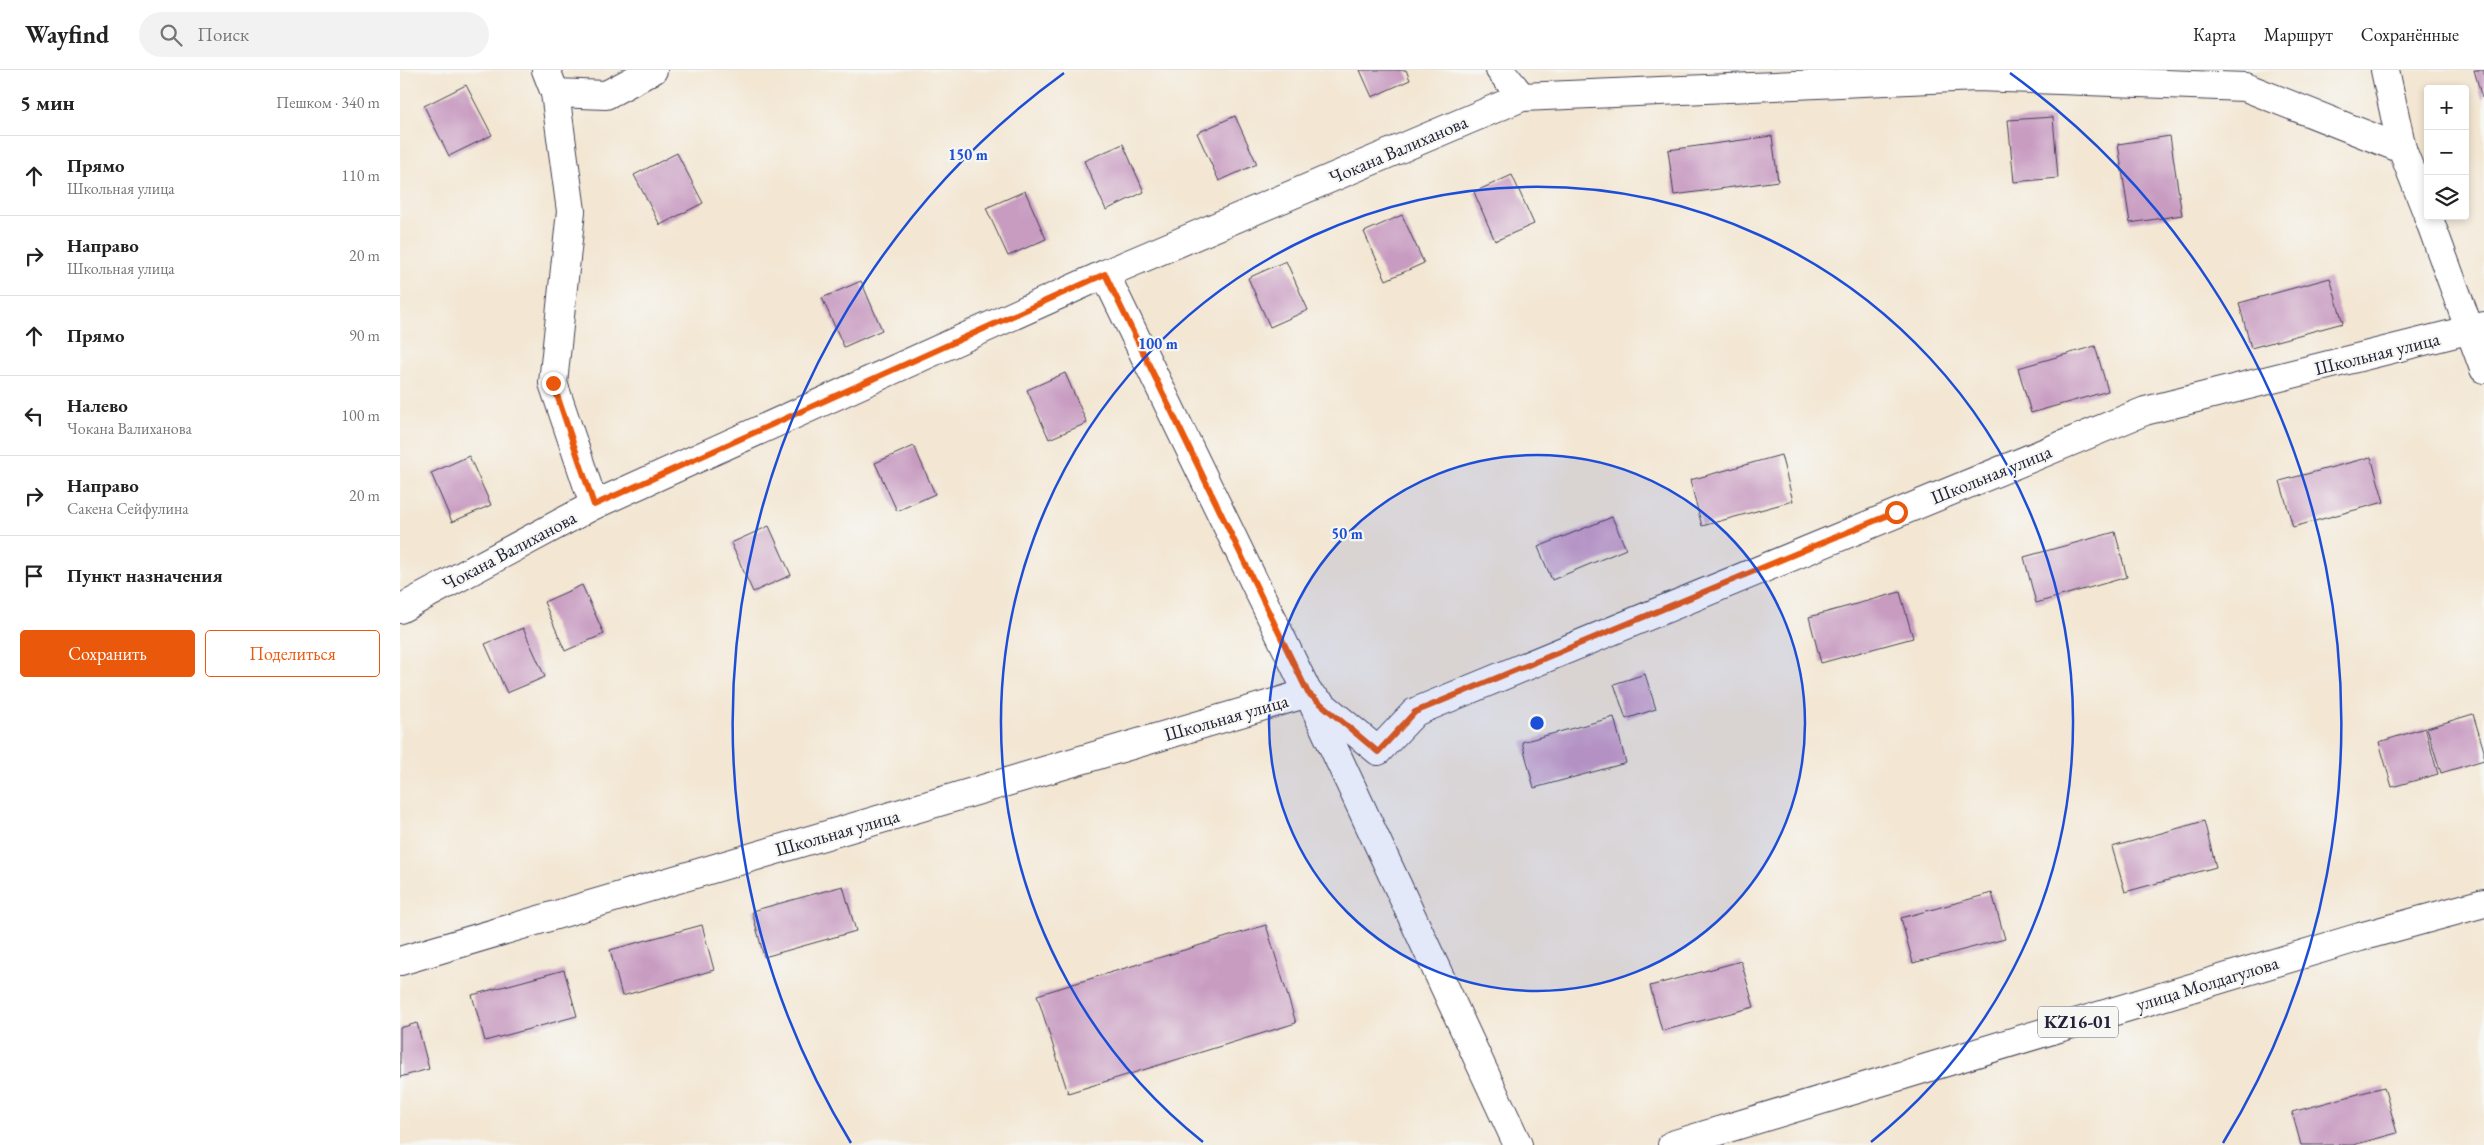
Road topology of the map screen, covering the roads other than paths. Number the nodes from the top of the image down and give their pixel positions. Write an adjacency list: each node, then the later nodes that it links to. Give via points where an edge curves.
1 (653, 70): 4 (street, via 606,95)
2 (1500, 70): 5 (street)
3 (2385, 70): 6 (street)
4 (550, 82): 12 (street, via 571,211 553,383)
5 (1522, 97): 6 (street, Чокана Валиханова, via 1976,77 2245,87); 9 (street, Чокана Валиханова)
6 (2402, 148): 7 (street)
7 (2424, 206)
8 (2430, 220): 10 (street)
9 (1105, 274): 12 (street, Чокана Валиханова); 14 (street)
10 (2478, 328): 11 (street); 14 (street, Школьная улица, via 2145,411 1415,712 1378,752)
11 (2484, 369)
12 (594, 505): 13 (street, Чокана Валиханова)
13 (400, 609)
14 (1308, 693): 16 (street, Школьная улица); 17 (street)
15 (2484, 903): 18 (street, улица Молдагулова / KZ16-01, via 2360,937)
16 (400, 961)
17 (1518, 1145)
18 (1672, 1145)

